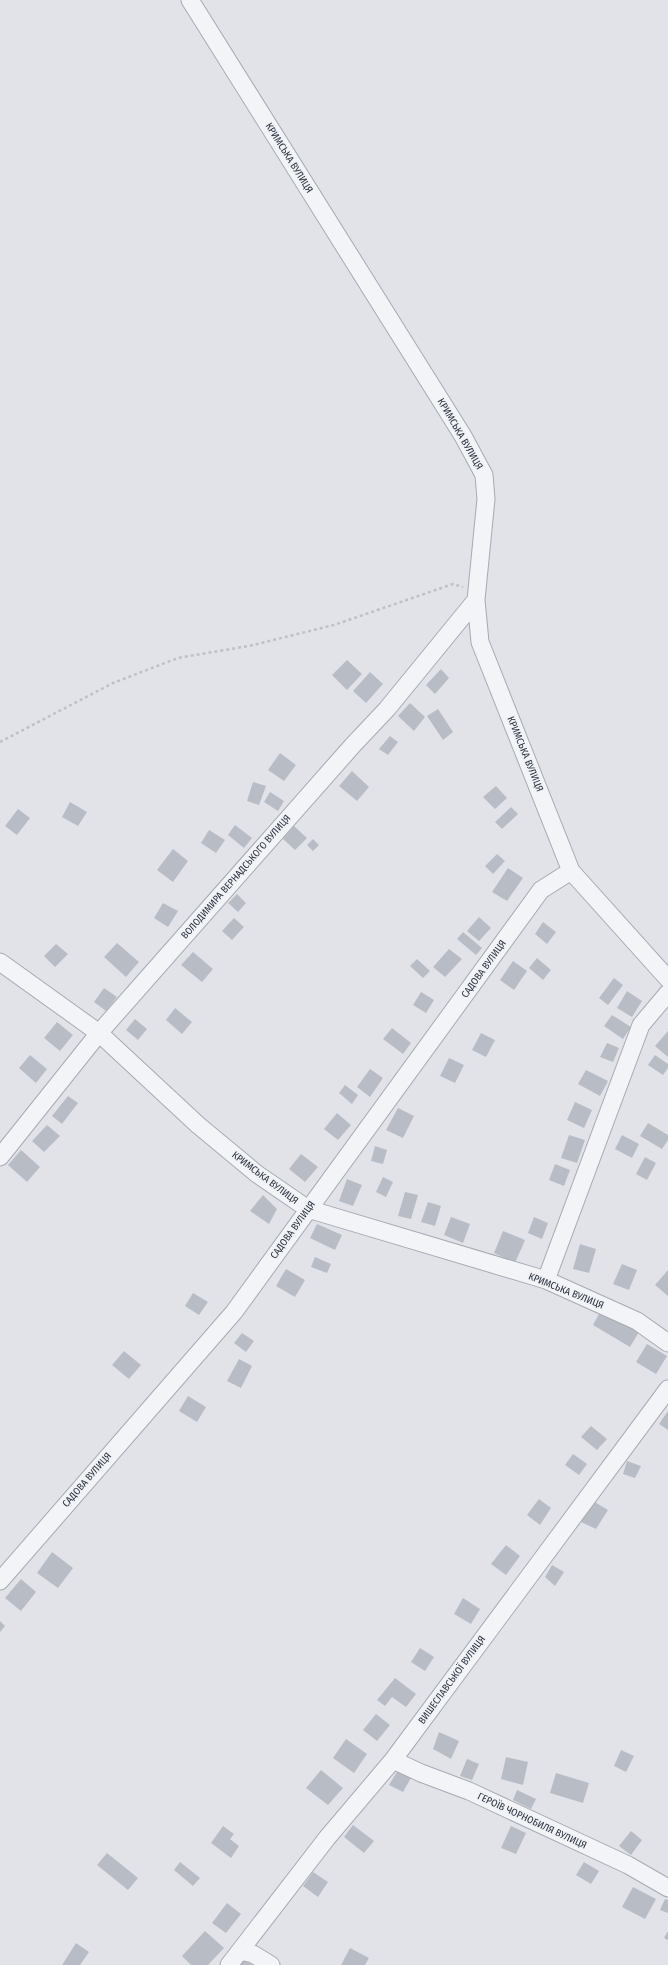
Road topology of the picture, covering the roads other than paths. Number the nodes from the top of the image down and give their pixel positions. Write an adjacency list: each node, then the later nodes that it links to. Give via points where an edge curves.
1 (190, 0): 2 (street, КРИМСЬКА ВУЛИЦЯ, via 463,436 484,475 485,520)
2 (476, 600): 3 (street, КРИМСЬКА ВУЛИЦЯ, via 480,642); 7 (street, ВОЛОДИМИРА ВЕРНАДСЬКОГО ВУЛИЦЯ, via 388,709 353,745)
3 (571, 871): 5 (street, КРИМСЬКА ВУЛИЦЯ); 9 (street, САДОВА ВУЛИЦЯ, via 541,890)
4 (0, 962): 7 (street, КРИМСЬКА ВУЛИЦЯ)
5 (668, 979)
6 (668, 993): 10 (street, via 641,1025)
7 (99, 1033): 8 (street, ВОЛОДИМИРА ВЕРНАДСЬКОГО ВУЛИЦЯ); 9 (street, КРИМСЬКА ВУЛИЦЯ, via 257,1174)
8 (0, 1158)
9 (308, 1209): 10 (street, КРИМСЬКА ВУЛИЦЯ); 13 (street, САДОВА ВУЛИЦЯ, via 234,1312)
10 (546, 1280): 11 (street, КРИМСЬКА ВУЛИЦЯ, via 637,1321)
11 (668, 1343)
12 (668, 1389): 14 (street, ВИШЕСЛАВСЬКОЇ ВУЛИЦЯ)
13 (0, 1581)
14 (394, 1760): 15 (street, ГЕРОЇВ ЧОРНОБИЛЯ ВУЛИЦЯ, via 469,1791 628,1865); 16 (street, ВИШЕСЛАВСЬКОЇ ВУЛИЦЯ, via 327,1838)
15 (668, 1888)
16 (241, 1951): 17 (street, ВИШЕСЛАВСЬКОЇ ВУЛИЦЯ); 18 (street, via 253,1954)
17 (229, 1965)
18 (271, 1965)

